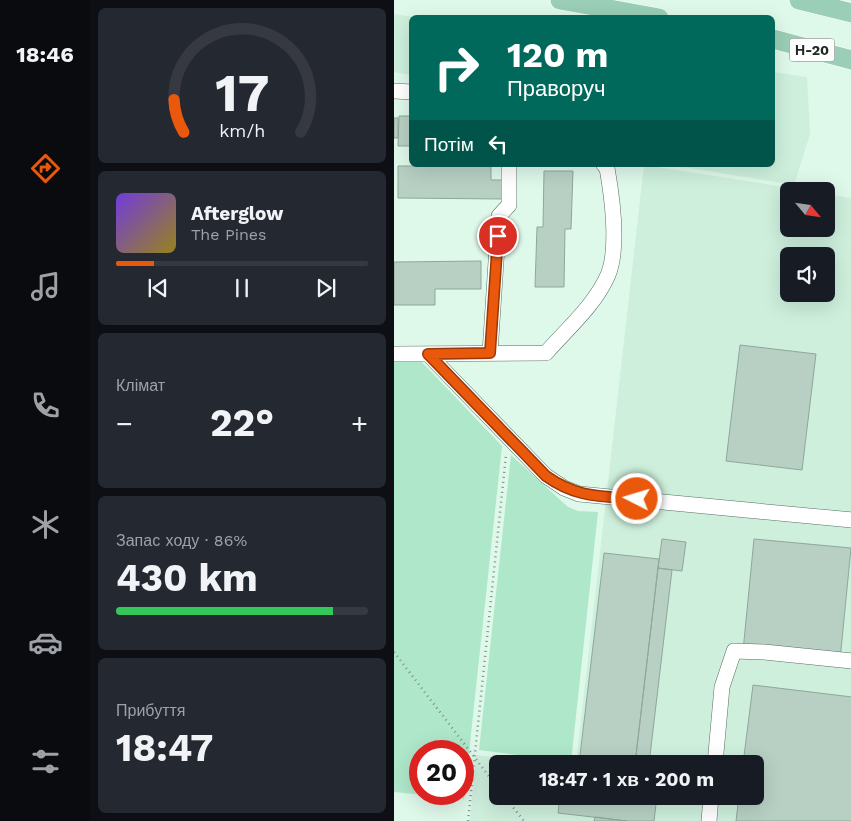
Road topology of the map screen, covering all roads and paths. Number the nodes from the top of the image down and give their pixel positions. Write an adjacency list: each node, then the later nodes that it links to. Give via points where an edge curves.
1 (560, 0): 4 (main road)
2 (800, 0): 3 (main road)
3 (851, 13)
4 (642, 15)
5 (775, 41): 6 (main road, Н-20)
6 (851, 60)
7 (394, 91): 8 (lane)
8 (409, 92)
9 (508, 167): 11 (lane, via 509,205 499,216)
10 (606, 167): 11 (lane, via 613,203 613,238 608,274 590,304 546,353)
11 (490, 353): 13 (lane)
12 (394, 354): 13 (lane)
13 (428, 354): 14 (lane)
14 (508, 436): 15 (lane, via 546,476 578,494); 20 (path)
15 (851, 520)
16 (394, 652): 18 (path)
17 (851, 662): 19 (lane, via 734,651 722,687)
18 (460, 740)
19 (715, 755)
20 (474, 758): 21 (path)
21 (489, 777)
22 (470, 805): 25 (path)
23 (511, 805): 26 (path)
24 (710, 805): 27 (lane)
25 (468, 821)
26 (524, 821)
27 (709, 821)

